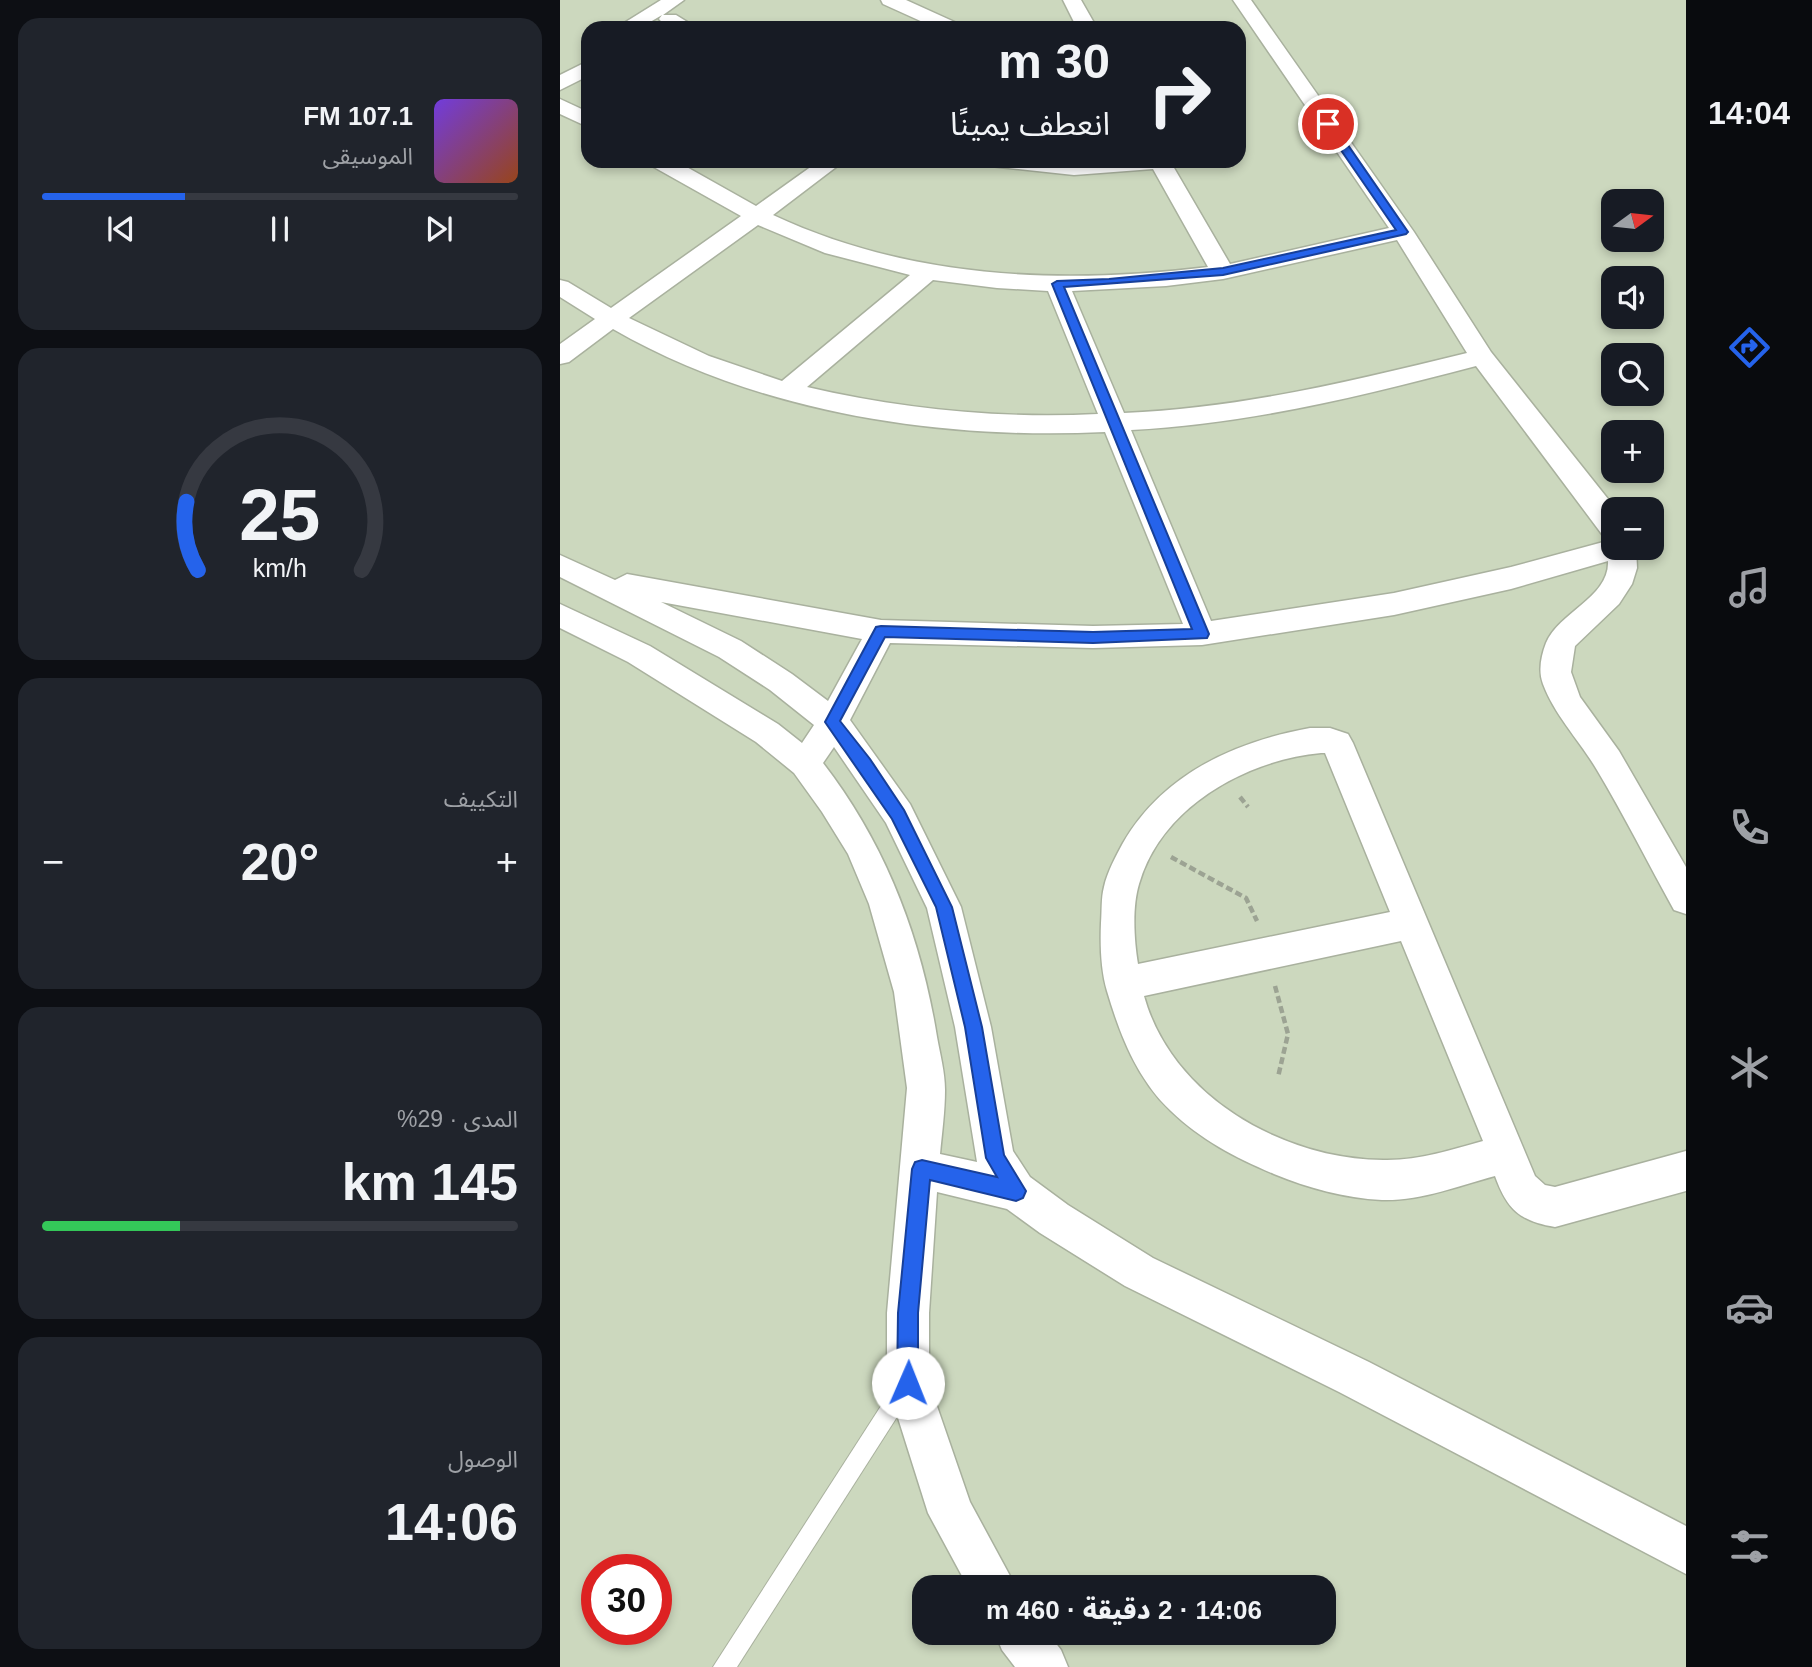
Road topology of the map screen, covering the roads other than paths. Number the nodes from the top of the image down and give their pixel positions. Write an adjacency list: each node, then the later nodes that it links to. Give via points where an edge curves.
1 (1072, 0): 8 (street)
2 (1242, 0): 19 (street, via 1259,39)
3 (893, 1): 7 (street)
4 (683, 3): 5 (street); 6 (street)
5 (642, 21)
6 (672, 21)
7 (937, 21)
8 (1083, 21)
9 (581, 54): 10 (street)
10 (560, 66)
11 (581, 71): 12 (street)
12 (560, 84)
13 (560, 105): 14 (street)
14 (581, 117)
15 (673, 168): 18 (street)
16 (823, 168): 18 (street)
17 (1162, 168): 20 (street)
18 (757, 215): 21 (street, via 825,243); 24 (street)
19 (1403, 232): 20 (street); 26 (street)
20 (1223, 272): 22 (street)
21 (927, 273): 22 (street); 27 (street)
22 (1057, 284): 28 (street)
23 (560, 287): 24 (street)
24 (611, 319): 25 (street); 27 (street, via 703,363)
25 (560, 356)
26 (1482, 357): 28 (street, via 1310,399); 29 (street)
27 (786, 390): 28 (street, via 838,404 961,419)
28 (1116, 424): 36 (street)
29 (1601, 511)
30 (1601, 553): 36 (street, via 1395,604)
31 (1624, 560): 39 (street, via 1618,588 1562,638 1556,659 1557,682)
32 (560, 565): 33 (street)
33 (590, 579): 35 (street); 37 (street, via 730,649 781,681)
34 (560, 615): 38 (street, via 639,654 729,707)
35 (881, 631): 36 (street, via 1093,637); 37 (street)
36 (1202, 634)
37 (832, 722): 38 (street); 45 (street, via 898,814 944,907 974,1027 995,1158)
38 (805, 764): 43 (street, via 862,848 886,904 912,992 926,1088)
39 (1686, 900)
40 (1412, 923): 41 (street); 41 (street, via 1336,743 1279,748 1243,758 1204,779 1170,804 1139,845 1121,886 1117,936); 42 (street)
41 (1122, 984): 42 (street, via 1146,1048 1165,1077 1215,1121 1270,1154 1334,1174 1383,1180 1418,1176)
42 (1507, 1153): 44 (street, via 1521,1191 1537,1205 1555,1207)
43 (922, 1169): 45 (street); 46 (street, via 908,1313)
44 (1686, 1171)
45 (1016, 1191): 47 (street, via 1139,1272 1354,1377)
46 (908, 1383): 48 (street, via 951,1513); 50 (lane)
47 (1686, 1551)
48 (985, 1575)
49 (1028, 1645): 51 (street)
50 (724, 1667)
51 (1044, 1667)

